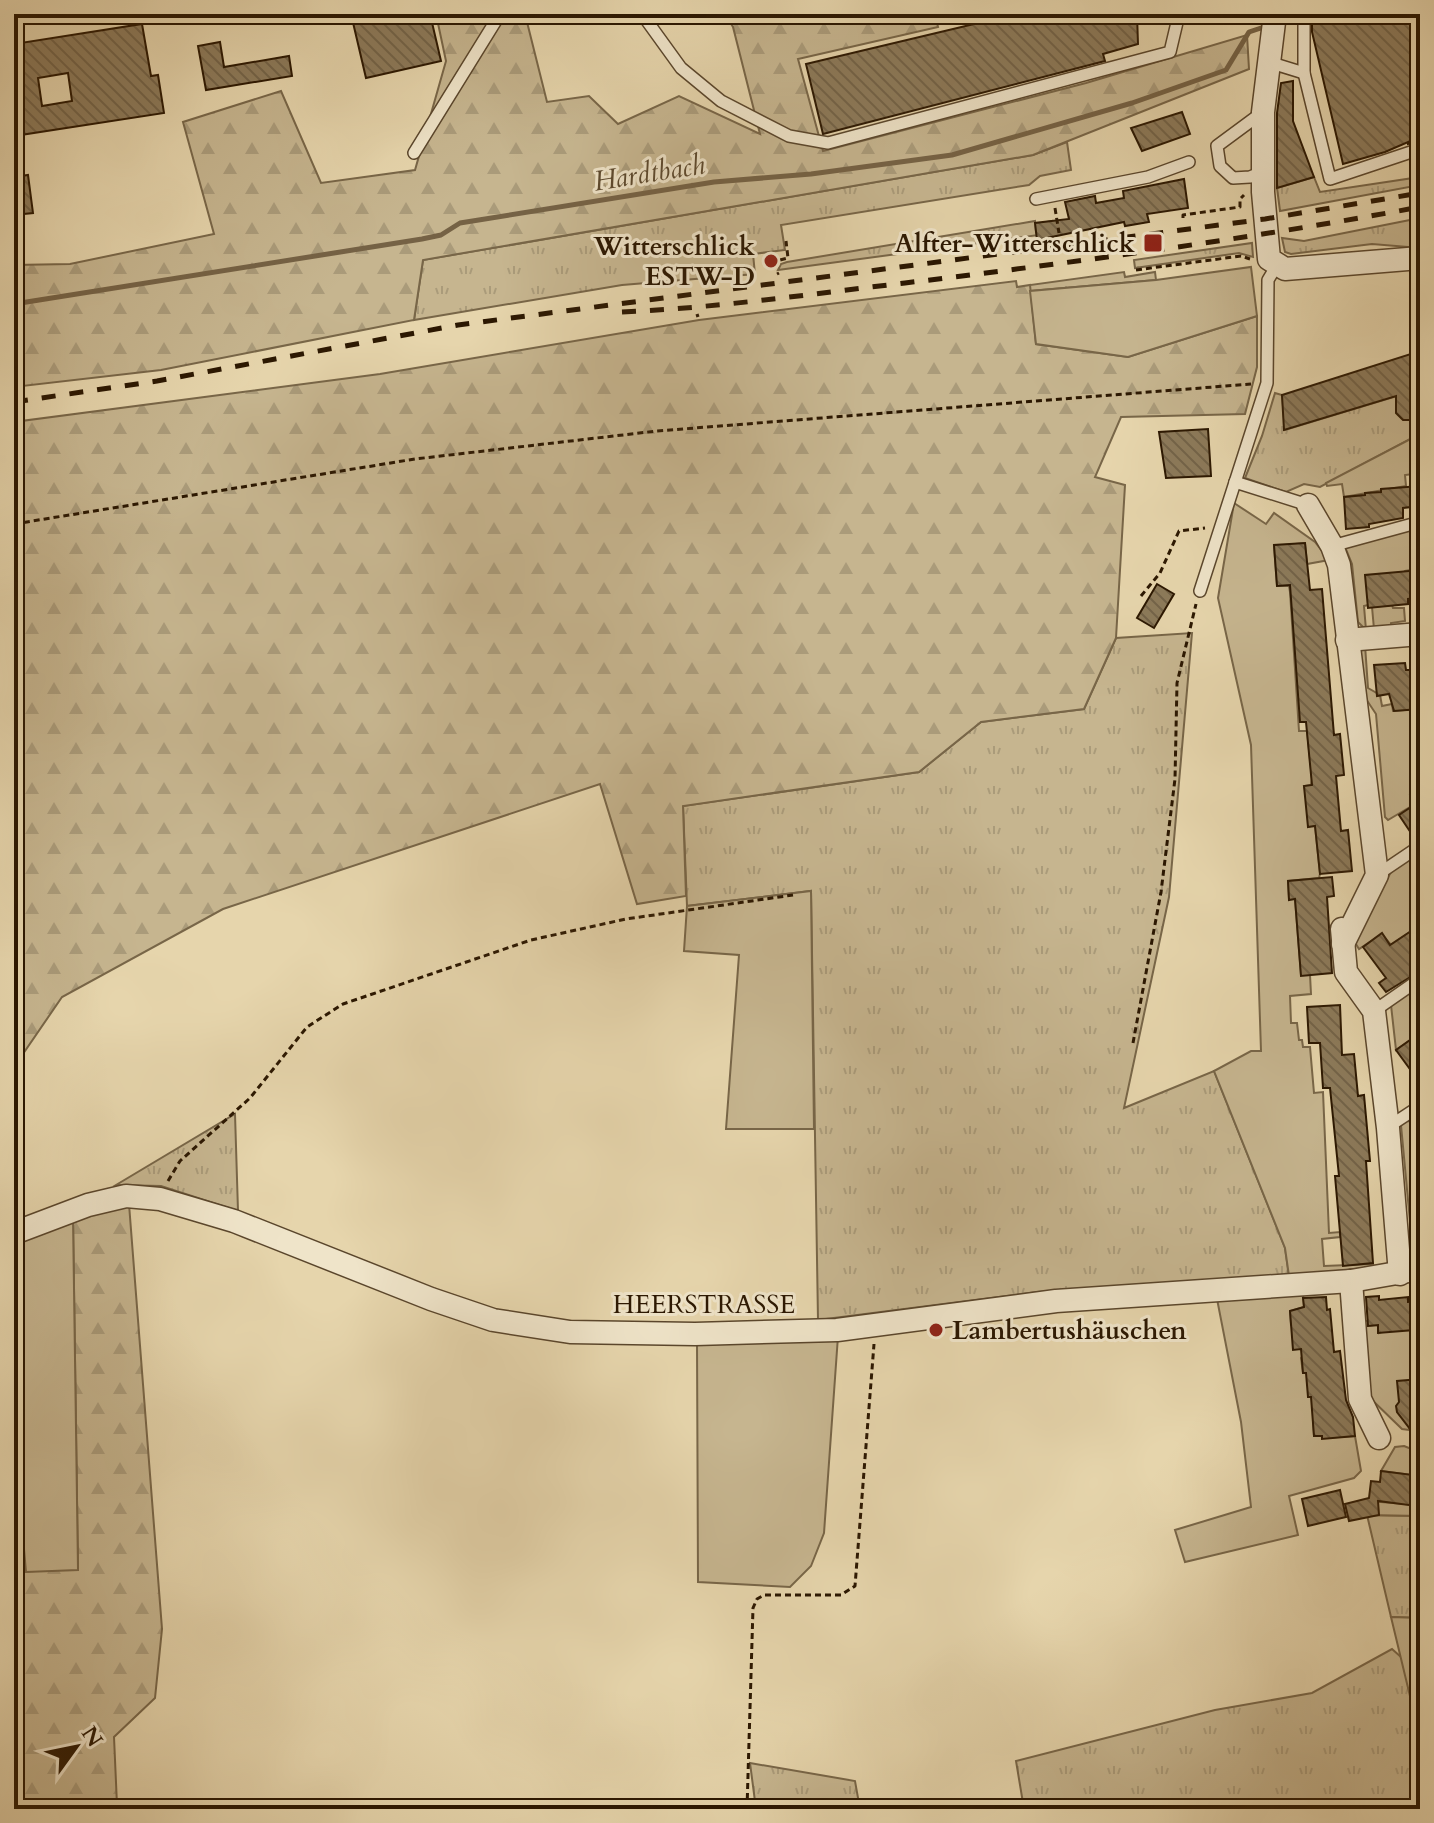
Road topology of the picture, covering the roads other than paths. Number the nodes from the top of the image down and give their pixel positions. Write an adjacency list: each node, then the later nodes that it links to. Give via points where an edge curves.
1 (500, 14): 12 (lane)
2 (576, 14): 3 (lane)
3 (590, 14)
4 (642, 14): 5 (lane, via 681,68 721,101 789,136 828,143 1170,52)
5 (1179, 14)
6 (1275, 14): 8 (street)
7 (1304, 14): 9 (lane)
8 (1268, 62): 9 (lane); 10 (street)
9 (1304, 73): 11 (lane, via 1330,179)
10 (1263, 112): 14 (street); 14 (lane, via 1217,146 1220,166 1233,178)
11 (1420, 149)
12 (414, 153)
13 (1189, 162): 15 (lane, via 1148,177)
14 (1264, 172): 17 (street)
15 (1036, 199)
16 (1420, 258): 17 (street, via 1285,269)
17 (1266, 263): 18 (lane, via 1267,383)
18 (1235, 482): 19 (lane); 22 (lane)
19 (1308, 505): 21 (street)
20 (1420, 522): 21 (lane)
21 (1332, 546): 24 (street)
22 (1200, 591)
23 (1420, 634): 24 (street)
24 (1347, 640): 26 (street)
25 (1420, 846): 26 (lane)
26 (1376, 864): 27 (street, via 1341,919)
27 (1346, 972): 29 (street); 30 (street, via 1349,1002)
28 (1420, 979): 29 (lane)
29 (1374, 1011): 30 (street)
30 (1378, 1043): 32 (street)
31 (1420, 1106): 32 (lane)
32 (1388, 1128): 34 (street)
33 (14, 1233): 35 (street, HEERSTRASSE, via 126,1196 160,1199 234,1221 493,1320 570,1332 837,1330 1121,1295)
34 (1410, 1272): 35 (street, HEERSTRASSE)
35 (1351, 1281): 36 (street, via 1360,1399)
36 (1379, 1438)

